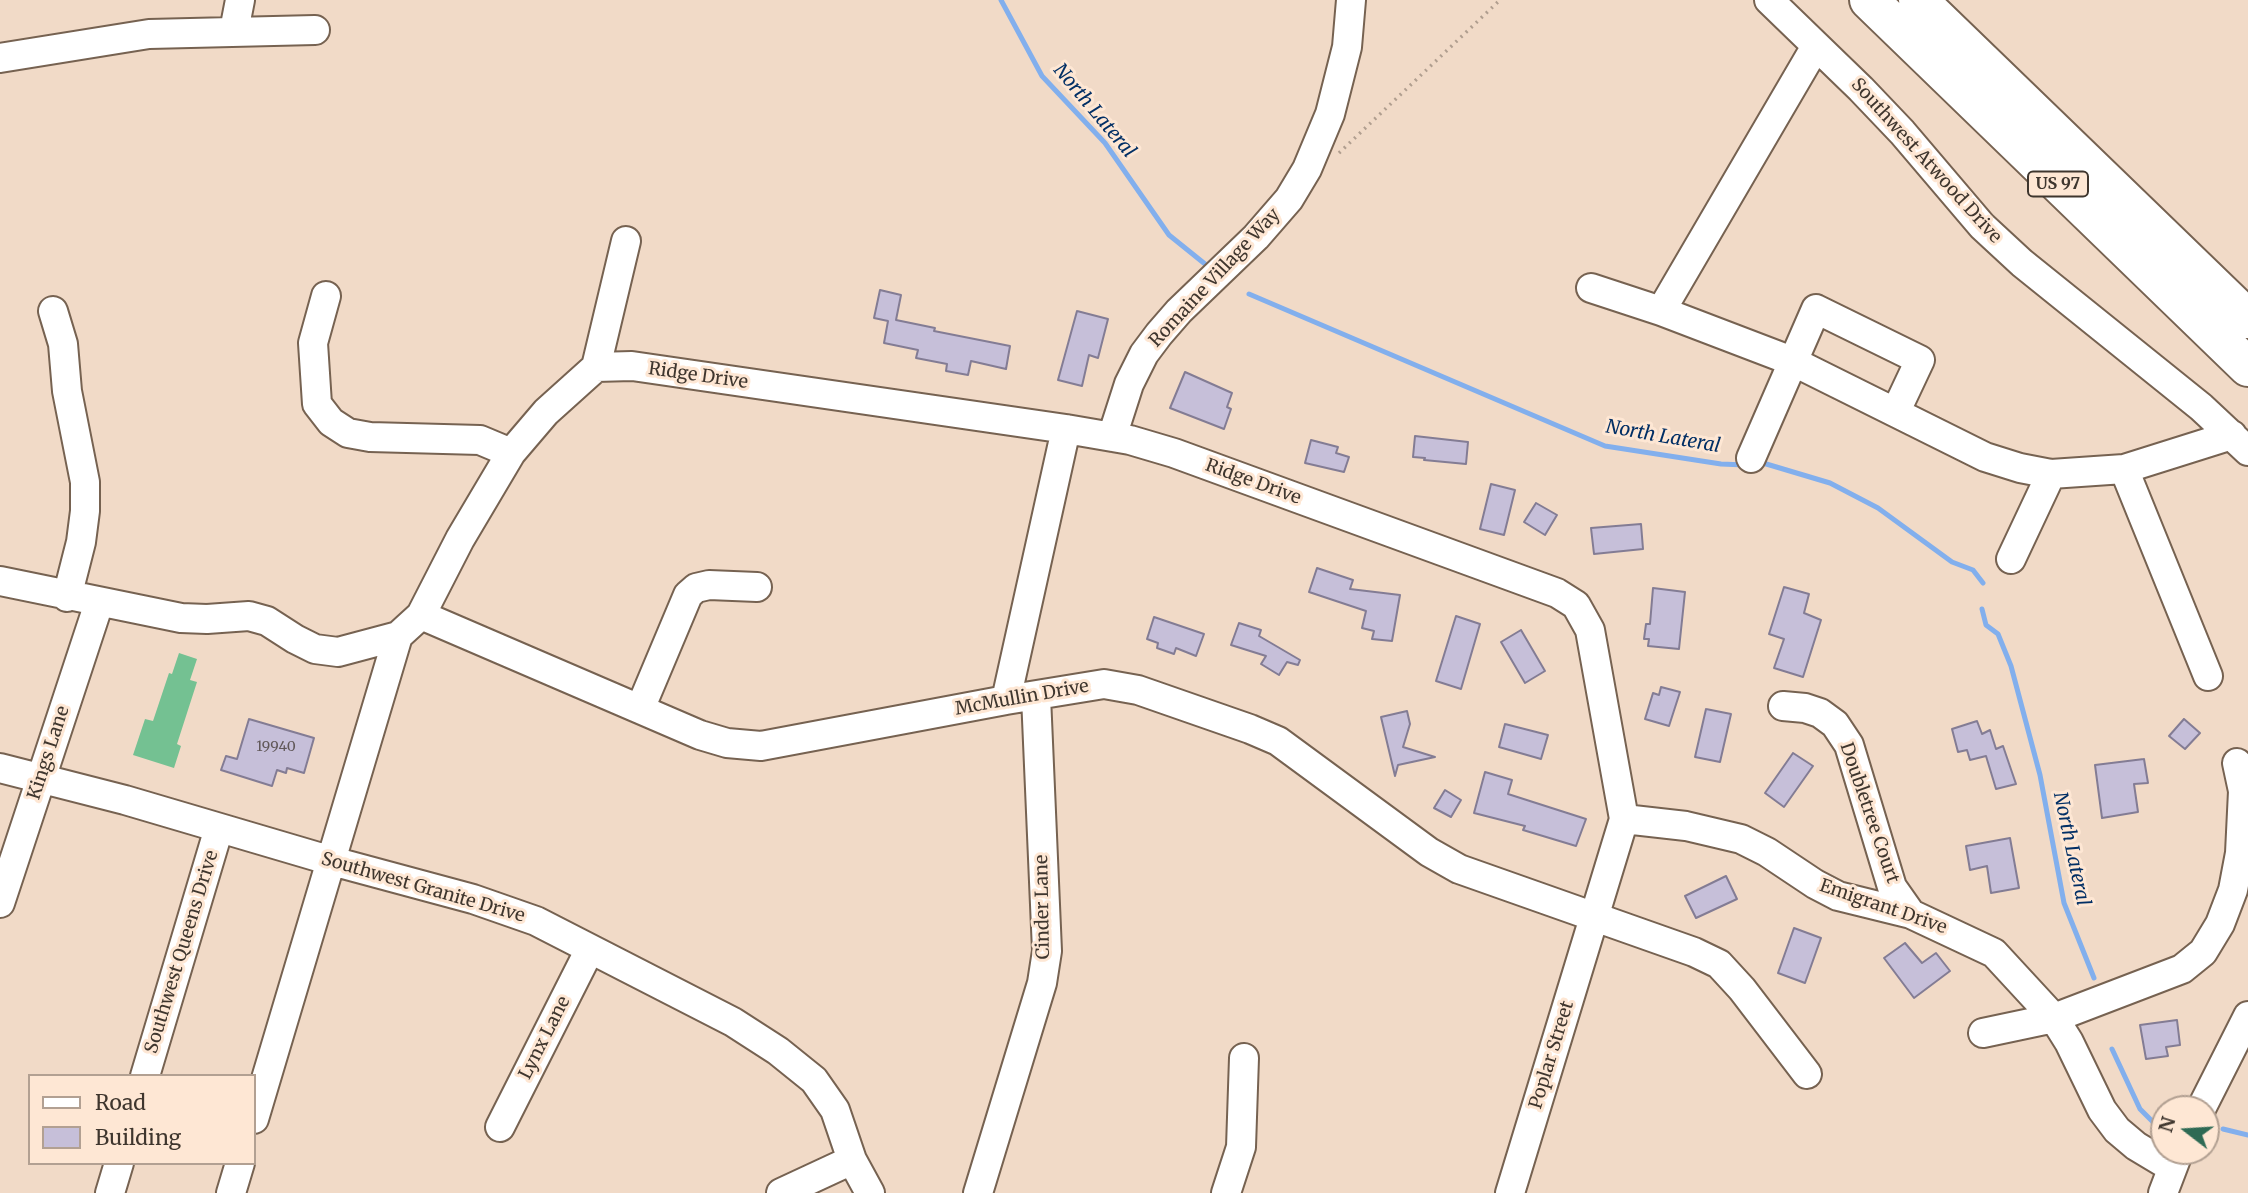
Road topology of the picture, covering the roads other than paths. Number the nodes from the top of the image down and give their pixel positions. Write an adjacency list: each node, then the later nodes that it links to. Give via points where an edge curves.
1 (240, 0): 7 (street)
2 (1350, 0): 21 (street, Romaine Village Way, via 1347,47 1330,114 1307,169 1289,199 1256,237 1179,311 1152,344 1129,384)
3 (1769, 0): 8 (street, Southwest Atwood Drive)
4 (1869, 0): 17 (highway, US 97)
5 (1918, 0): 15 (highway, US 97)
6 (315, 30): 7 (street)
7 (234, 31): 9 (street, via 149,34)
8 (1816, 46): 14 (street); 22 (street, Southwest Atwood Drive, via 1902,132 1982,226)
9 (0, 58)
10 (626, 242): 18 (street)
11 (1591, 288): 14 (street)
12 (326, 296): 23 (street, via 313,343 317,404 331,422 348,433 370,437 480,440)
13 (53, 311): 30 (street, via 63,344 85,482 81,542)
14 (1661, 311): 16 (street)
15 (2248, 319)
16 (1792, 361): 19 (street); 19 (street, via 1816,309 1920,360); 24 (street)
17 (2248, 367)
18 (596, 368): 20 (street, Ridge Drive, via 632,366); 23 (street, via 546,412)
19 (1896, 411): 26 (street, via 1985,457)
20 (1066, 429): 21 (street, Ridge Drive); 36 (street)
21 (1112, 436): 42 (street, Ridge Drive, via 1187,458 1557,593 1576,605 1590,629)
22 (2240, 443): 25 (street)
23 (511, 453): 32 (street)
24 (1751, 458)
25 (2124, 469): 26 (street); 34 (street)
26 (2051, 474): 27 (street)
27 (2011, 559)
28 (0, 581): 30 (street)
29 (757, 587): 38 (street, via 709,585 688,595)
30 (67, 597): 31 (street)
31 (99, 603): 33 (street, via 181,618 249,616 268,621 316,649 338,652); 41 (street, Kings Lane)
32 (421, 615): 33 (street); 38 (street, McMullin Drive)
33 (398, 636): 44 (street)
34 (2208, 676)
35 (1036, 696): 36 (street, McMullin Drive); 47 (street, McMullin Drive, via 1104,684 1138,690 1250,729 1278,741 1459,869); 66 (street, Cinder Lane, via 1047,951 1042,983)
36 (1006, 700): 38 (street, McMullin Drive, via 761,746 700,735)
37 (1783, 706): 46 (street, Doubletree Court, via 1820,713 1835,724 1849,745 1892,887)
38 (640, 709)
39 (2237, 763): 50 (street, via 2243,791 2240,853 2233,890 2203,952 2182,969)
40 (0, 768): 41 (street, Southwest Granite Drive)
41 (41, 777): 43 (street, Southwest Granite Drive); 45 (street, Kings Lane)
42 (1624, 819): 46 (street, Emigrant Drive, via 1686,825 1741,839 1838,896); 47 (street, Ridge Drive)
43 (219, 828): 44 (street, Southwest Granite Drive); 53 (street, Southwest Queens Drive)
44 (332, 861): 48 (street, Southwest Granite Drive, via 506,910); 56 (street)
45 (0, 903)
46 (1911, 914): 50 (street, Emigrant Drive, via 1994,953)
47 (1593, 917): 54 (street, McMullin Drive, via 1719,964); 68 (street, Poplar Street)
48 (590, 949): 57 (street, Lynx Lane); 58 (street, Southwest Granite Drive, via 733,1021 778,1051 814,1080 835,1110)
49 (2248, 1016): 55 (street)
50 (2054, 1018): 51 (street); 61 (street, Emigrant Drive, via 2117,1130)
51 (1983, 1033)
52 (1244, 1058): 67 (street, via 1241,1147)
53 (146, 1074)
54 (1807, 1074)
55 (2208, 1095)
56 (256, 1112)
57 (500, 1127)
58 (852, 1160): 64 (street); 65 (street, Southwest Granite Drive)
59 (118, 1165): 62 (street)
60 (239, 1165): 63 (street)
61 (2171, 1170)
62 (110, 1193)
63 (232, 1193)
64 (782, 1193)
65 (870, 1193)
66 (978, 1193)
67 (1226, 1193)
68 (1510, 1193)

